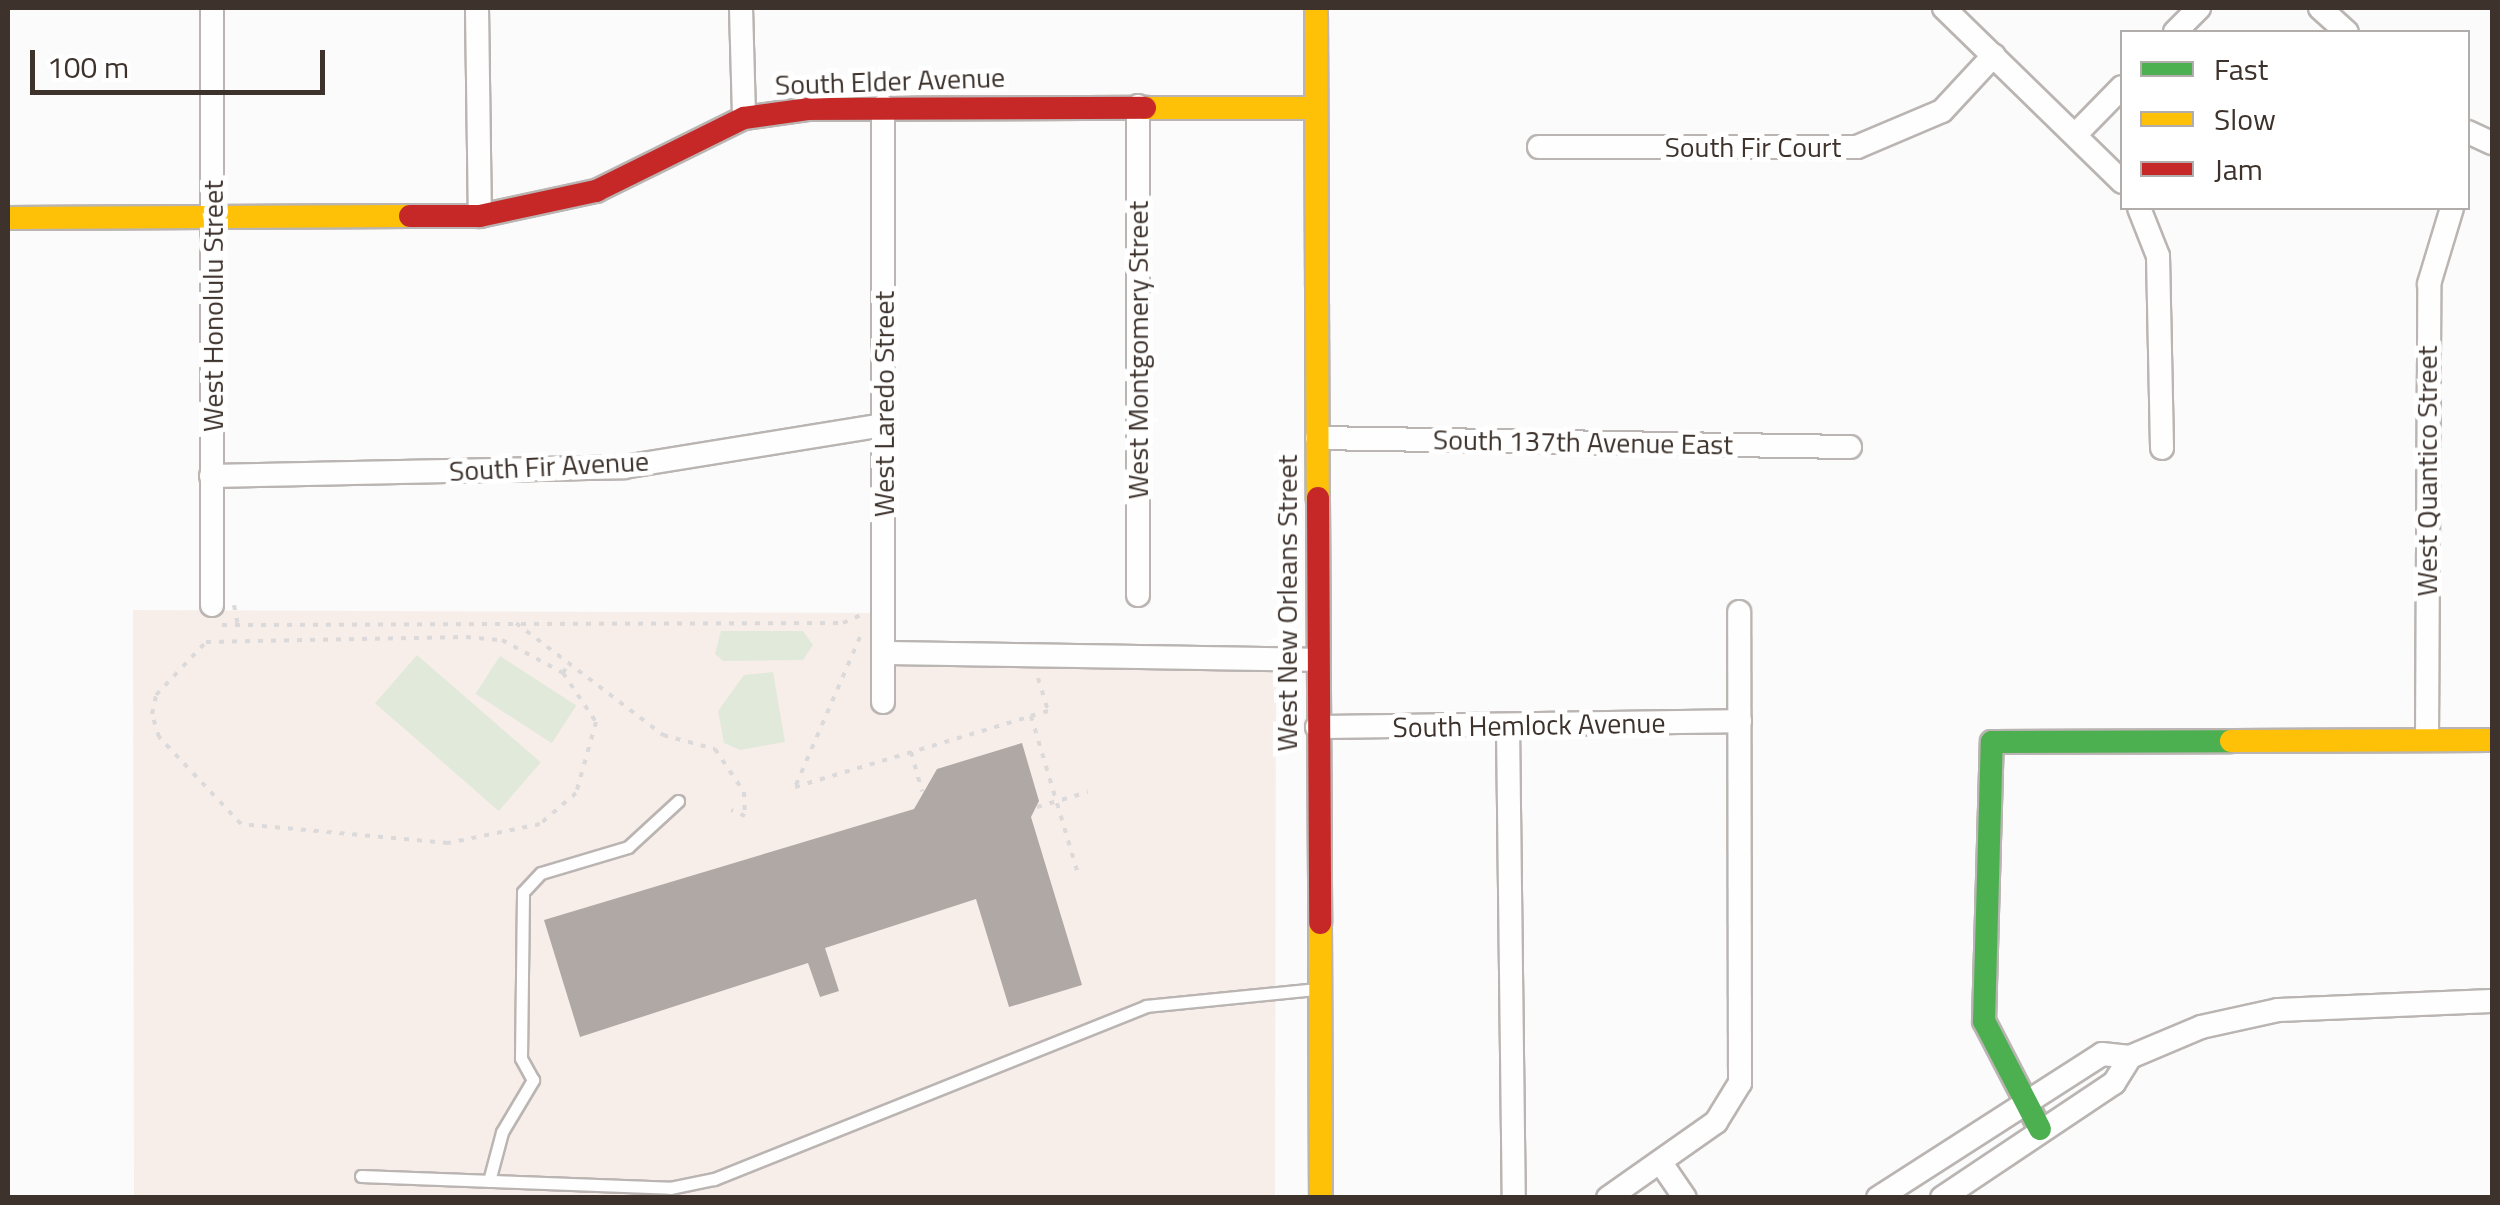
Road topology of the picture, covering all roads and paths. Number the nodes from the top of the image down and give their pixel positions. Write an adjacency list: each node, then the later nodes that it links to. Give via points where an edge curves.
1 (212, 8): 22 (street, West Honolulu Street)
2 (477, 8): 21 (street)
3 (742, 8): 15 (street)
4 (1316, 8): 14 (street, West New Orleans Street)
5 (1944, 8): 10 (street)
6 (2200, 8): 8 (street)
7 (2320, 8): 9 (street)
8 (2177, 30)
9 (2345, 30)
10 (1994, 55): 16 (street); 17 (street, South Fir Court, via 1942,111 1858,147)
11 (2120, 89): 16 (street)
12 (883, 106): 13 (street, South Elder Avenue); 15 (street, South Elder Avenue); 24 (street, West Laredo Street)
13 (1138, 106): 14 (street, South Elder Avenue); 29 (street, West Montgomery Street)
14 (1315, 108): 25 (street, West New Orleans Street)
15 (744, 118): 21 (street, South Elder Avenue, via 596,191)
16 (2078, 134): 18 (street)
17 (1538, 147)
18 (2120, 180)
19 (2140, 210): 27 (street, via 2158,256)
20 (2451, 210): 46 (street, West Quantico Street, via 2430,284)
21 (480, 216): 22 (street, South Elder Avenue)
22 (214, 217): 23 (street, South Elder Avenue); 28 (street, West Honolulu Street)
23 (8, 218)
24 (884, 425): 28 (street, South Fir Avenue, via 624,467); 36 (street, West Laredo Street)
25 (1317, 438): 26 (street, South 137th Avenue East); 37 (street, West New Orleans Street)
26 (1850, 447)
27 (2162, 448)
28 (211, 476): 30 (street, West Honolulu Street)
29 (1138, 595)
30 (218, 610): 34 (path); 34 (path)
31 (1738, 612): 43 (street)
32 (865, 614): 33 (path, via 842,622)
33 (516, 623): 34 (path); 38 (path)
34 (238, 625)
35 (865, 626): 48 (path, via 795,788)
36 (884, 653): 37 (street); 41 (street, West Laredo Street)
37 (1316, 660): 45 (street, West New Orleans Street)
38 (569, 663): 40 (path); 54 (path, via 663,735 723,756 744,792 745,816)
39 (1027, 668): 42 (path, via 1048,711)
40 (562, 673): 40 (path, via 502,640 206,642 181,664 152,714 158,737 242,824 448,842 540,824 576,793 596,722)
41 (883, 702)
42 (1031, 716): 48 (path); 52 (path)
43 (1740, 721): 44 (street, South Hemlock Avenue); 61 (street, via 1740,1083 1716,1122)
44 (1508, 726): 45 (street, South Hemlock Avenue); 66 (street)
45 (1317, 727): 56 (street, West New Orleans Street)
46 (2427, 739): 47 (street); 59 (street, via 1992,742 1984,1021)
47 (2492, 740)
48 (911, 752): 49 (path)
49 (922, 791)
50 (1088, 792): 52 (path)
51 (678, 801): 63 (lane, via 628,847 541,872 523,892 521,1058 533,1080 502,1132)
52 (1057, 801): 53 (path); 55 (path)
53 (1037, 806)
54 (731, 810)
55 (1079, 876)
56 (1321, 989): 63 (lane, via 1146,1006 714,1180 670,1188); 65 (street, West New Orleans Street)
57 (2492, 1001): 58 (street, via 2278,1010 2201,1027)
58 (2130, 1058): 59 (street, via 2102,1054); 60 (street, via 2114,1083)
59 (2020, 1098): 60 (street); 69 (street)
60 (2040, 1130): 70 (street)
61 (1661, 1163): 64 (street); 68 (street)
62 (361, 1176): 63 (lane)
63 (488, 1181)
64 (1644, 1188): 67 (street)
65 (1321, 1198)
66 (1514, 1198)
67 (1608, 1198)
68 (1685, 1198)
69 (1878, 1198)
70 (1942, 1198)

